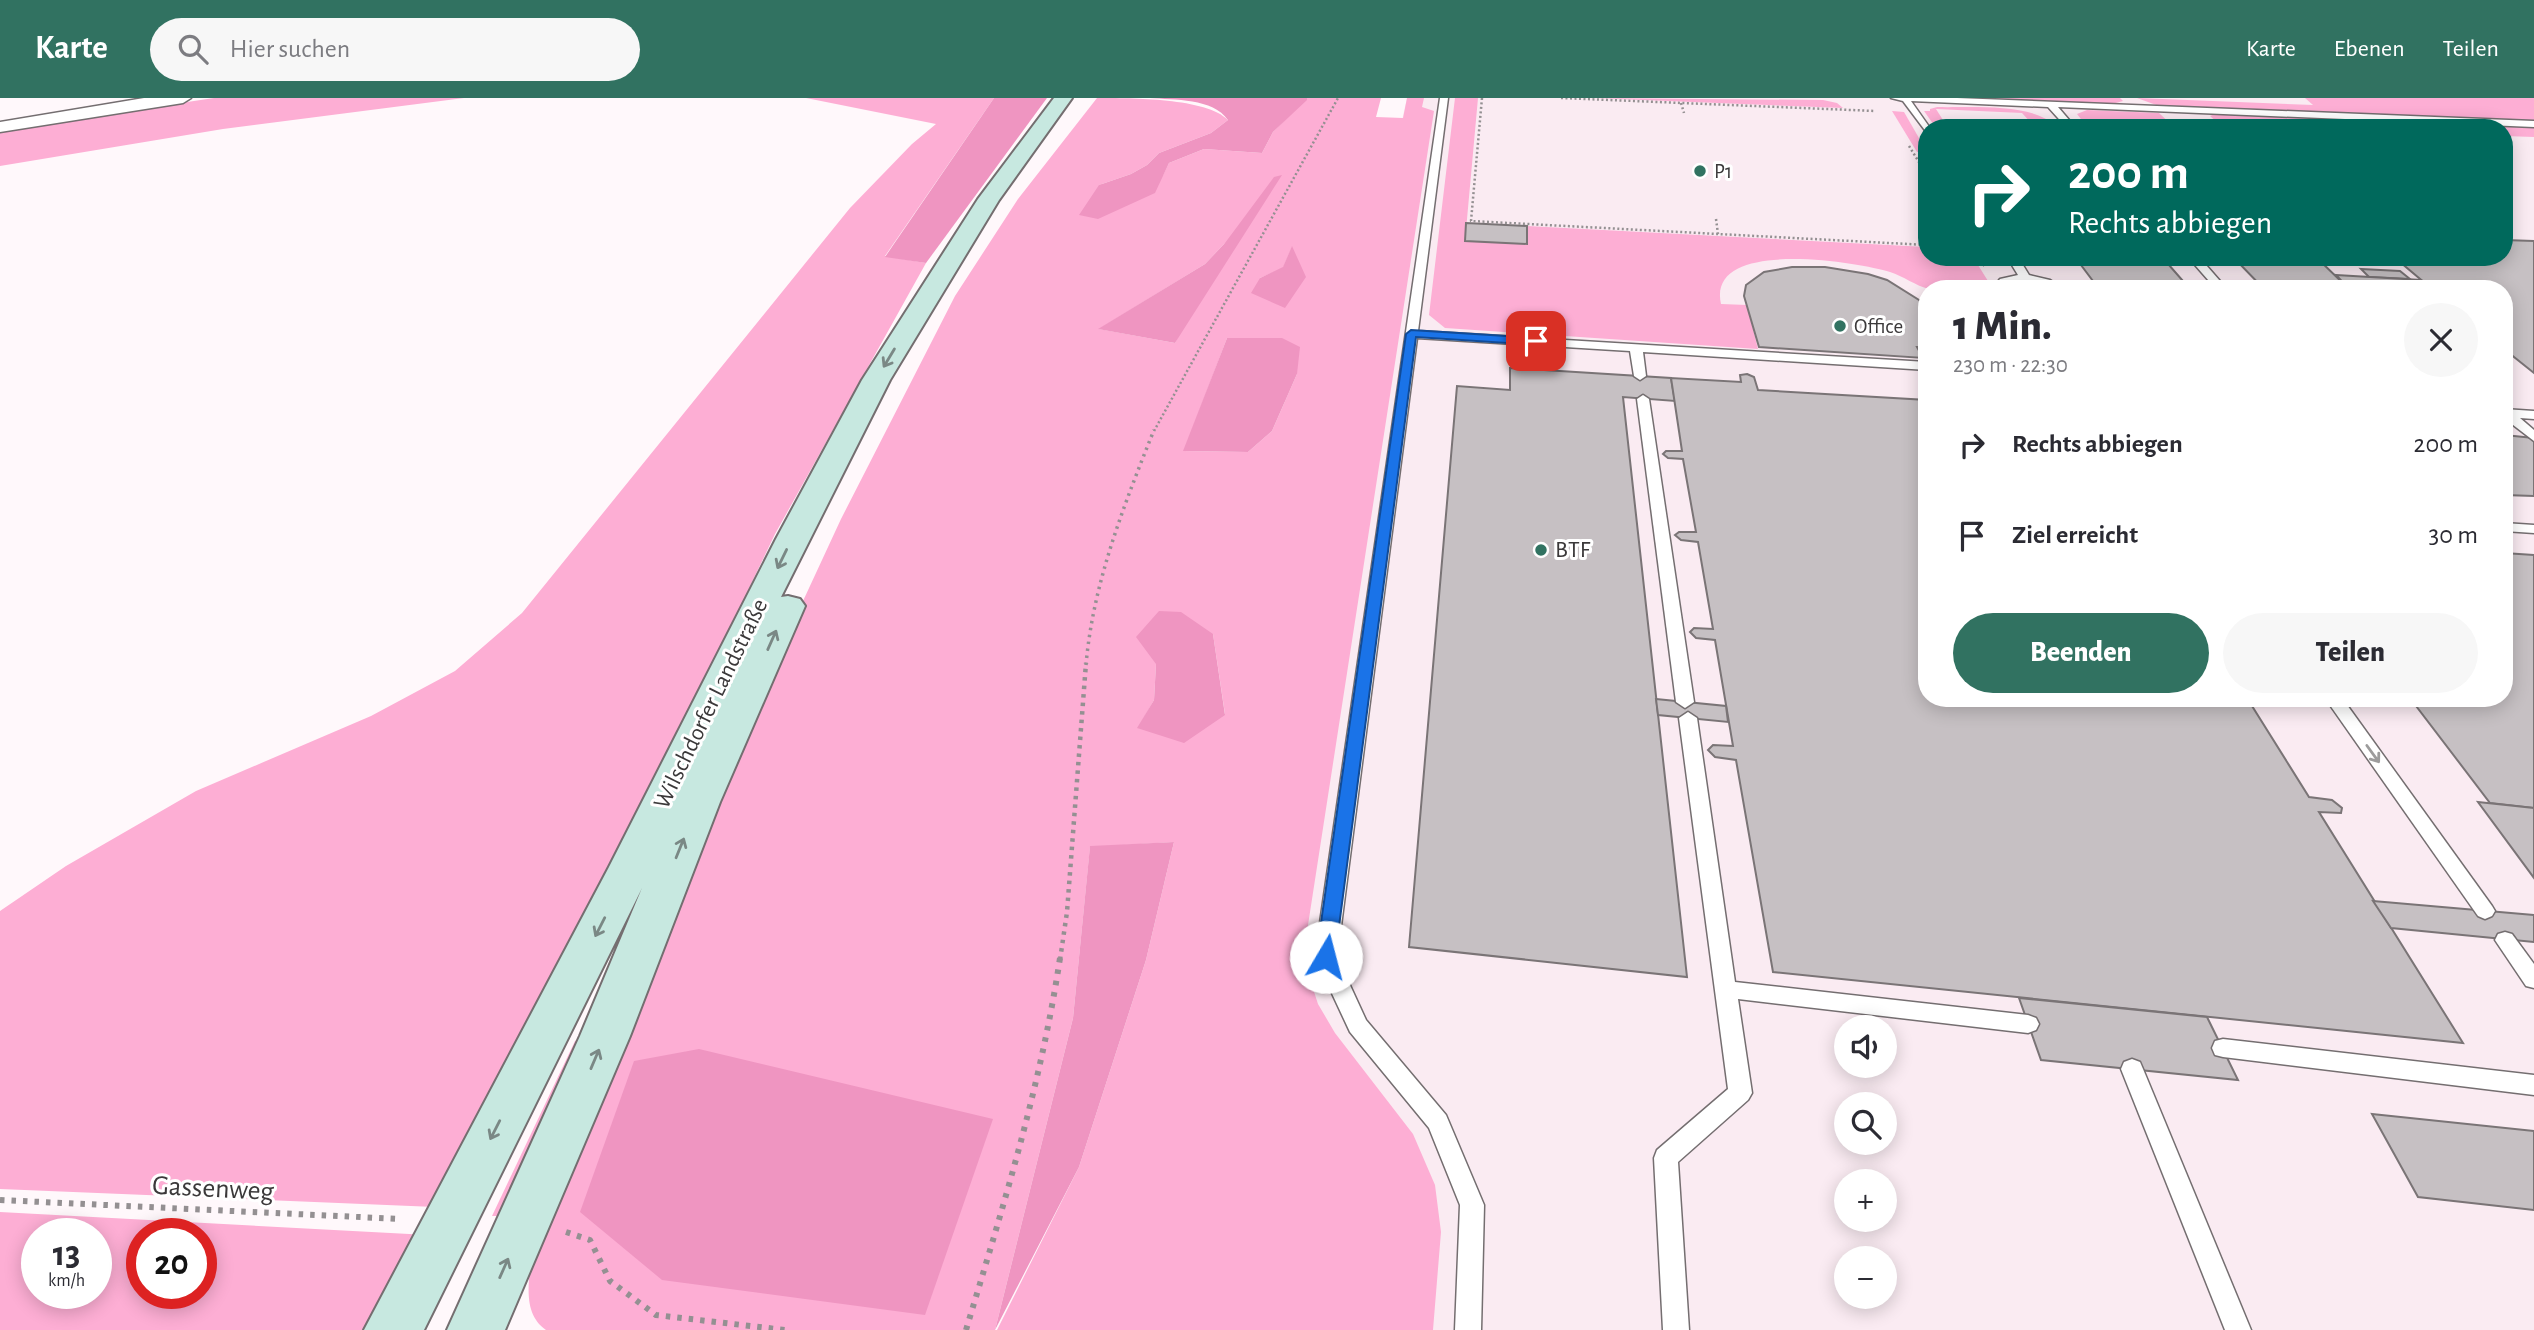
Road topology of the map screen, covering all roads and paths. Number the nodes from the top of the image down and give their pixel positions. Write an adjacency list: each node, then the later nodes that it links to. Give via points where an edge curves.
1 (183, 98): 19 (street)
2 (1338, 98): 57 (path, via 1155,428 1122,510 1088,642 1067,912 1049,1024 1024,1135)
3 (1444, 98): 31 (lane)
4 (1482, 98): 23 (path, via 1471,221)
5 (1561, 98): 10 (path)
6 (1895, 98): 7 (lane)
7 (1905, 98): 8 (lane); 14 (lane)
8 (1955, 99): 11 (lane)
9 (1072, 102): 54 (main road, Wilschdorfer Landstraße, one-way to 54, via 989,199 876,380); 55 (main road, Wilschdorfer Landstraße, one-way to 9, via 605,1036 699,802 795,590 926,334)
10 (1681, 103): 12 (path); 13 (path)
11 (2050, 104): 15 (lane); 16 (lane)
12 (1875, 111)
13 (1684, 113)
14 (1919, 119)
15 (2064, 119)
16 (2413, 119)
17 (2513, 123): 18 (lane)
18 (2534, 124)
19 (0, 127)
20 (1914, 154): 21 (path)
21 (1918, 154)
22 (1716, 219): 23 (path)
23 (1718, 234): 24 (path)
24 (1918, 245)
25 (2018, 266): 27 (lane)
26 (2201, 266): 30 (lane)
27 (2025, 278): 28 (lane); 29 (lane)
28 (2011, 280)
29 (2034, 280)
30 (2214, 280)
31 (1411, 334): 32 (lane); 58 (lane, via 1326,957 1358,1026 1438,1122 1472,1205)
32 (1636, 348): 33 (lane); 34 (lane)
33 (1918, 365)
34 (1640, 376)
35 (1643, 398): 46 (lane)
36 (2513, 414): 37 (lane)
37 (2534, 415)
38 (2513, 420): 39 (lane)
39 (2534, 437)
40 (2513, 528): 41 (lane)
41 (2534, 529)
42 (2339, 707): 43 (lane, one-way to 43)
43 (2485, 911)
44 (2505, 940): 45 (lane)
45 (2534, 980)
46 (1726, 989): 47 (lane); 59 (lane, via 1741,1093 1666,1158)
47 (2028, 1024)
48 (2223, 1048): 50 (lane)
49 (2132, 1069): 60 (lane)
50 (2534, 1085)
51 (0, 1200): 52 (path, Gassenweg)
52 (411, 1219)
53 (555, 1229): 56 (path, via 590,1240 610,1280 656,1315)
54 (394, 1330)
55 (476, 1330)
56 (785, 1330)
57 (966, 1330)
58 (1468, 1330)
59 (1676, 1330)
60 (2238, 1330)

